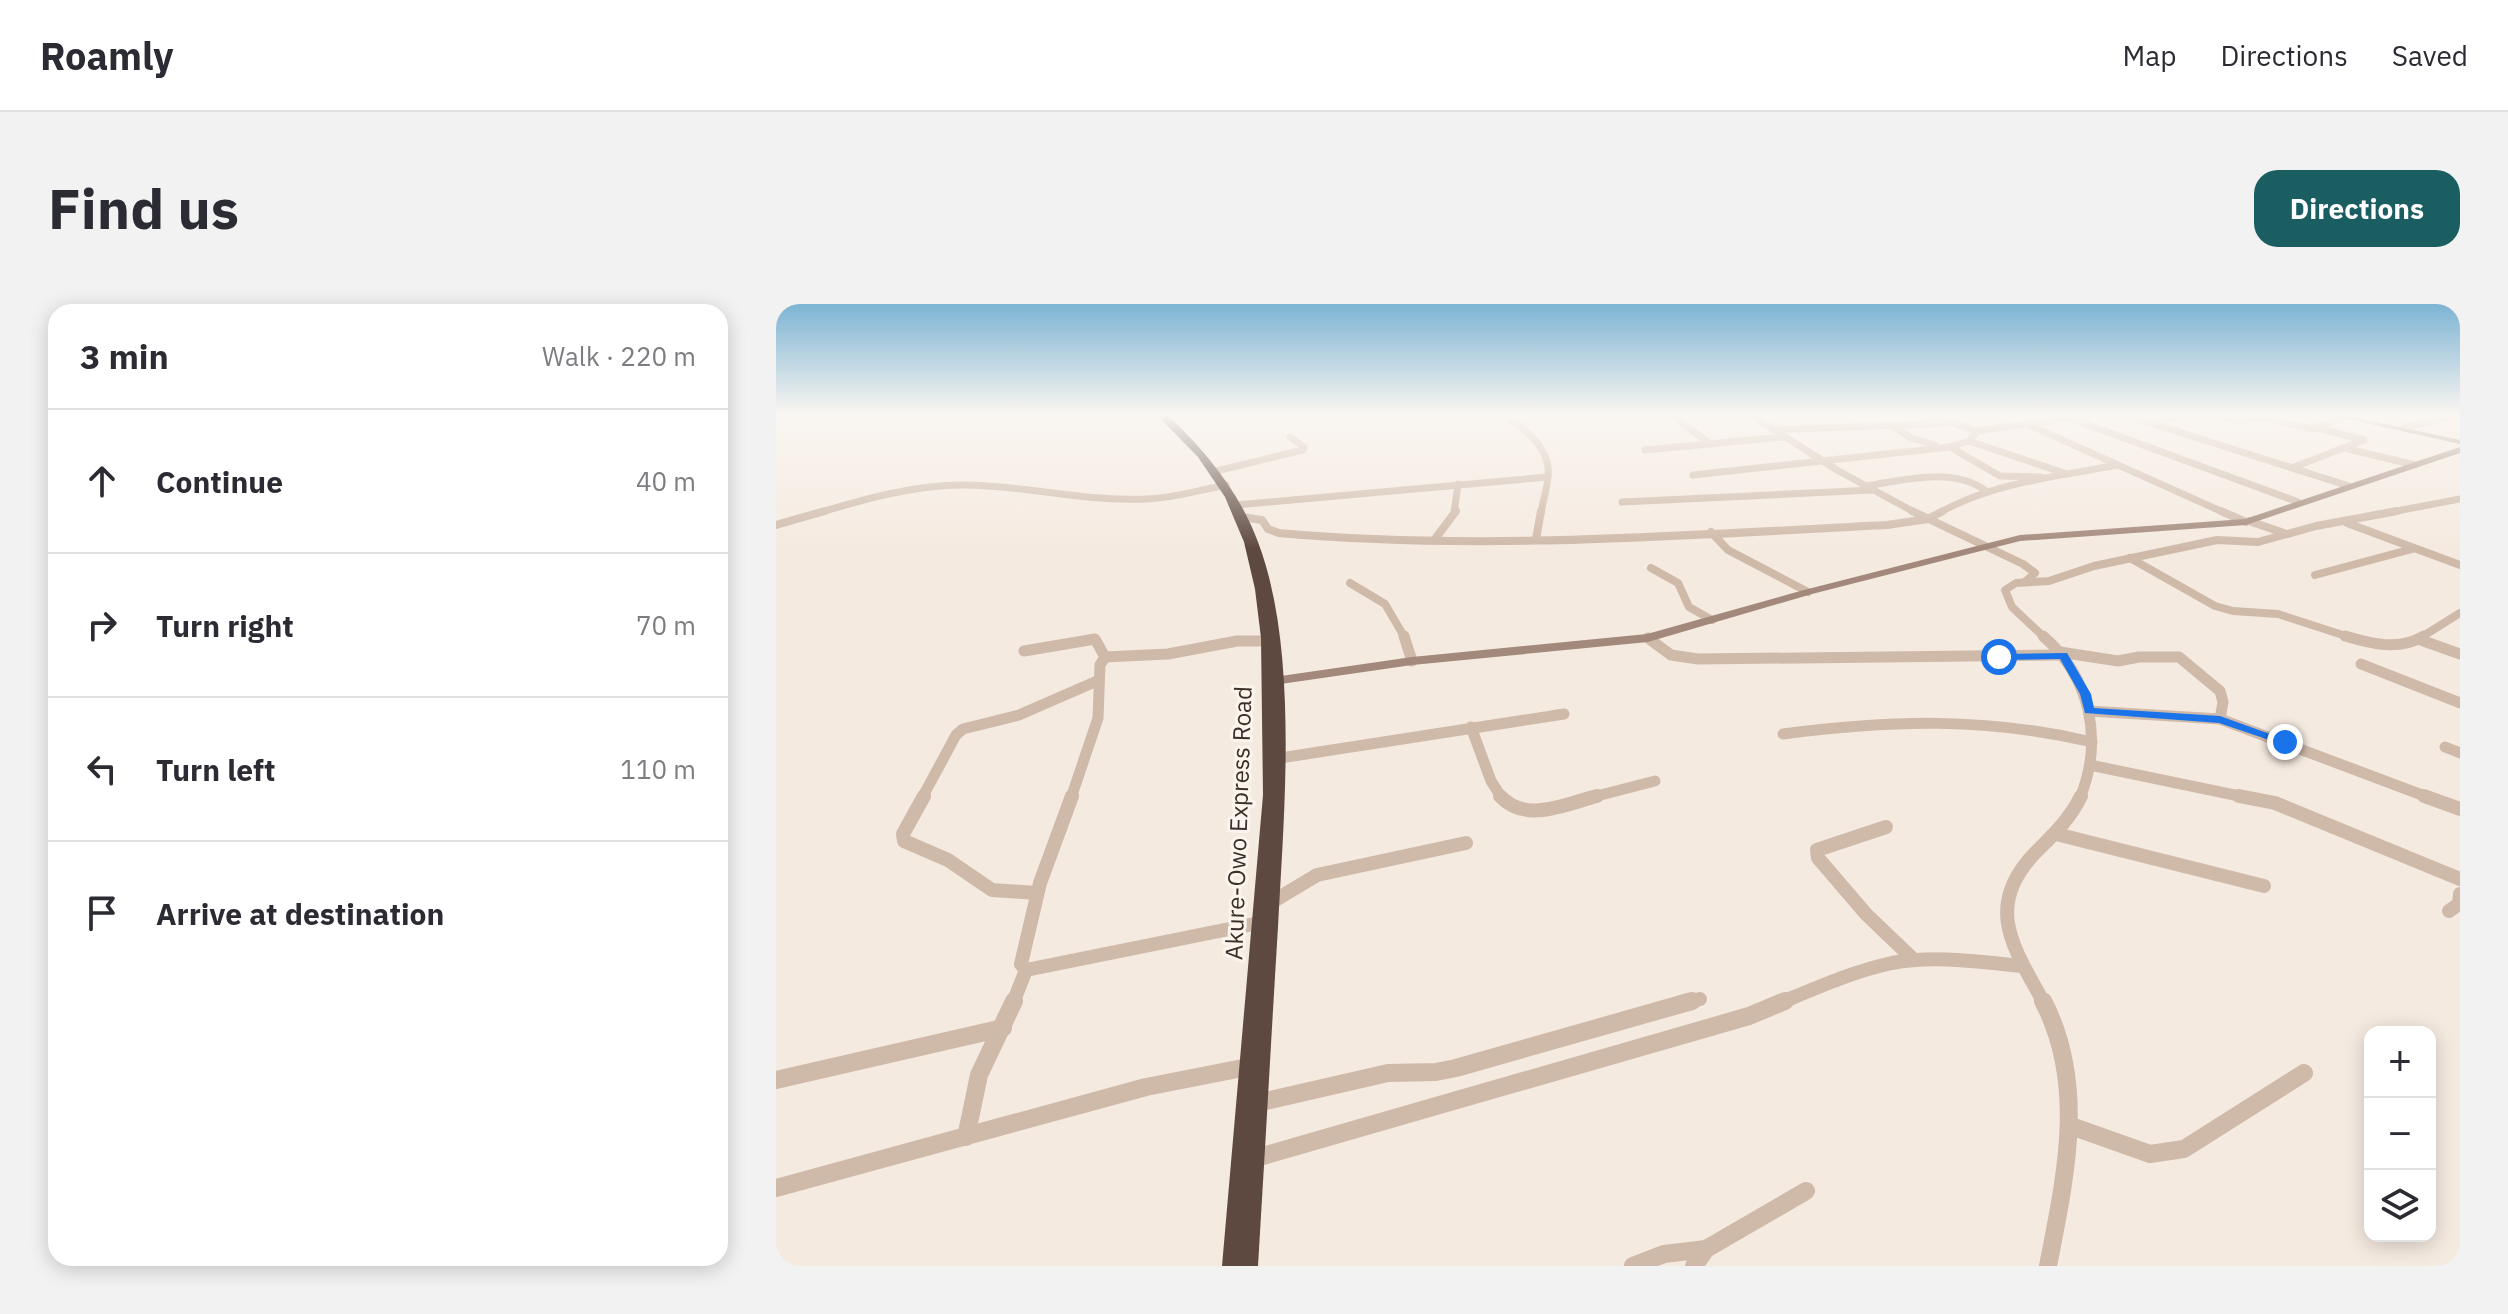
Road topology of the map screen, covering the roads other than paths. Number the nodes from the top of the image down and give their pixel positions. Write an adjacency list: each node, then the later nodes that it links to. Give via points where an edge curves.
1 (1205, 460): 24 (highway, Akure-Owo Express Road)
2 (1287, 460): 24 (street)
3 (1545, 460): 19 (street)
4 (1812, 460): 18 (street)
5 (1821, 460): 22 (street)
6 (1972, 460): 17 (street, via 2004,477)
7 (2024, 460): 17 (street)
8 (2106, 460): 14 (street)
9 (2183, 460): 27 (street)
10 (2272, 460): 16 (street)
11 (2306, 460): 16 (street)
12 (2394, 460): 15 (street)
13 (2430, 460): 15 (street)
14 (2117, 465): 17 (street); 29 (street)
15 (2415, 465): 21 (street)
16 (2294, 467): 21 (street)
17 (2065, 474): 23 (street)
18 (1693, 475)
19 (1547, 477): 20 (street); 35 (street)
20 (1458, 484): 24 (street); 34 (street, via 1457,510)
21 (2349, 486): 27 (street)
22 (1869, 488): 23 (street, via 1944,477 1973,482); 26 (street); 28 (street)
23 (1986, 491): 28 (street)
24 (1230, 495): 31 (street, via 1140,499 945,486 863,499); 34 (street, via 1279,533); 49 (highway, Akure-Owo Express Road, via 1270,618)
25 (2460, 499): 30 (street)
26 (1622, 502)
27 (2298, 502): 29 (street)
28 (1928, 519): 32 (street); 36 (street)
29 (2248, 522): 33 (street); 36 (street, via 2034,536)
30 (2344, 522): 33 (street); 37 (street)
31 (776, 525)
32 (1711, 532): 35 (street); 44 (street, via 1728,550)
33 (2284, 533): 38 (street, via 2258,542 2224,539)
34 (1435, 539): 35 (street)
35 (1536, 539)
36 (1984, 546): 42 (street, via 2033,571); 44 (street)
37 (2412, 549): 39 (street); 41 (street)
38 (2130, 558): 42 (street, via 2057,579); 48 (street, via 2223,608 2278,614 2372,644 2410,644)
39 (2460, 565)
40 (1651, 568): 46 (street, via 1678,583 1693,613)
41 (2315, 575)
42 (2025, 582): 51 (street, via 2008,586 2005,597)
43 (1350, 583): 54 (street, via 1380,596 1407,636)
44 (1808, 592): 46 (street)
45 (2460, 613): 48 (street)
46 (1712, 620): 47 (street)
47 (1648, 638): 51 (street, via 1671,655 1688,659); 54 (street)
48 (2418, 639): 52 (street)
49 (1272, 641): 53 (street); 57 (highway, Akure-Owo Express Road)
50 (1024, 651): 53 (street, via 1095,639)
51 (2062, 654): 59 (street, via 2086,694); 61 (street, via 2118,661 2179,657 2220,691)
52 (2460, 654)
53 (1105, 657): 56 (street)
54 (1412, 661): 57 (street)
55 (2361, 664): 58 (street)
56 (1097, 681): 76 (street, via 1098,718 1090,747); 76 (street, via 1019,715 963,729 903,834 904,841 948,860 992,890)
57 (1274, 681): 67 (highway, Akure-Owo Express Road)
58 (2460, 703)
59 (2089, 711): 61 (street); 64 (street)
60 (1564, 714): 62 (street)
61 (2220, 719): 70 (street)
62 (1471, 727): 67 (street); 69 (street, via 1500,797 1513,810 1532,812)
63 (1783, 734): 64 (street, via 1928,720 2021,725)
64 (2092, 742): 68 (street)
65 (2445, 747): 66 (street)
66 (2460, 753)
67 (1274, 759): 79 (highway, Akure-Owo Express Road)
68 (2090, 765): 72 (street, via 2072,813); 74 (street, via 2275,803)
69 (1655, 781)
70 (2460, 809)
71 (1886, 827): 80 (street, via 1827,845 1817,850 1818,858)
72 (2056, 834): 75 (street); 81 (street, via 2020,872 2007,895 2007,922)
73 (1466, 843): 79 (street, via 1317,875)
74 (2460, 879)
75 (2264, 886)
76 (1037, 893): 82 (street, via 1021,964)
77 (2460, 894): 78 (street, via 2459,904)
78 (2449, 911)
79 (1264, 915): 82 (street); 85 (highway, Akure-Owo Express Road)
80 (1913, 959): 81 (street); 91 (street, via 1831,982 1749,1016)
81 (2023, 966): 89 (street, via 2057,1031)
82 (1026, 970): 84 (street)
83 (1700, 999): 88 (street, via 1456,1068 1388,1073)
84 (1003, 1028): 87 (street); 90 (street, via 979,1075)
85 (1256, 1065): 88 (highway, Akure-Owo Express Road); 90 (street, via 1146,1087)
86 (2304, 1073): 89 (street, via 2184,1149 2150,1154)
87 (776, 1080)
88 (1253, 1104): 91 (highway, Akure-Owo Express Road)
89 (2071, 1126): 97 (street)
90 (966, 1137): 92 (street)
91 (1249, 1161): 95 (highway, Akure-Owo Express Road)
92 (776, 1188)
93 (1806, 1191): 94 (street)
94 (1700, 1257): 96 (street, via 1664,1254)
95 (1240, 1266)
96 (1633, 1266)
97 (2048, 1266)

